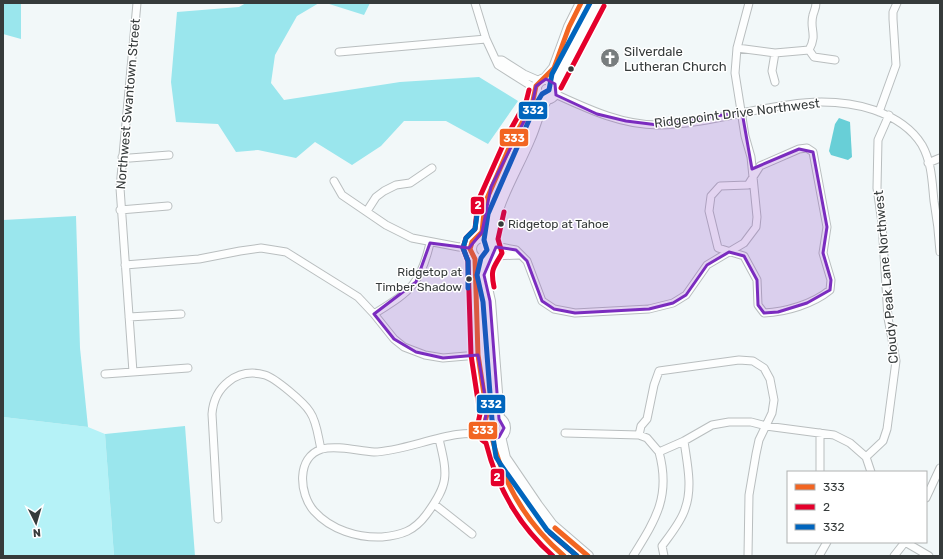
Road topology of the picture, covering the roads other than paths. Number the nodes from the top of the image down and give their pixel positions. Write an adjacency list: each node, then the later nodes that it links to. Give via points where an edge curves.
1 (137, 3): 21 (street, Northwest Swantown Street)
2 (475, 3): 8 (street)
3 (581, 3): 15 (main road, via 568,27 554,68)
4 (598, 3): 16 (main road)
5 (748, 3): 9 (street)
6 (816, 3): 10 (street, via 812,16 815,41)
7 (897, 3): 18 (street, via 893,12 896,65)
8 (486, 39): 11 (street); 15 (street, via 496,60 502,60)
9 (737, 48): 12 (street); 17 (street, via 735,73)
10 (810, 50): 12 (street); 13 (street, via 814,57)
11 (339, 52)
12 (775, 53): 14 (street, via 772,71)
13 (835, 60)
14 (775, 82)
15 (539, 85): 16 (main road, via 540,97); 16 (main road, via 550,80); 31 (main road, via 532,105 491,187 485,203 482,232)
16 (552, 93): 17 (street, Ridgepoint Drive Northwest, via 610,118 658,125); 34 (main road, via 542,107 495,216)
17 (742, 112): 18 (street, Ridgepoint Drive Northwest, via 810,102 862,106); 25 (street)
18 (879, 112): 19 (street, Ridgepoint Drive Northwest)
19 (889, 115): 23 (street, Ridgepoint Drive Northwest, via 903,123 922,145); 55 (street, Cloudy Peak Lane Northwest, via 878,140 877,188 888,318 896,361 887,429 883,441)
20 (169, 155): 21 (street)
21 (122, 157): 28 (street, Northwest Swantown Street)
22 (940, 158): 23 (street)
23 (928, 163): 30 (street, Ridgepoint Drive Northwest, via 932,172)
24 (432, 168): 29 (street, via 410,183 396,185 384,192 376,198)
25 (753, 178): 35 (street, via 756,227 744,243); 35 (street, via 748,185 720,186 711,196 709,211 713,235 718,248); 35 (street, via 760,166 799,149 806,148 813,152 827,227 823,253 831,280 830,290 807,303 778,312 764,312 758,304 758,280 744,256)
26 (334, 181): 29 (street, via 342,195)
27 (168, 206): 28 (street)
28 (120, 210): 37 (street, Northwest Swantown Street)
29 (367, 212): 32 (street, via 412,238)
30 (939, 228): 36 (street, Ridgepoint Drive Northwest)
31 (478, 237): 33 (main road); 34 (main road, via 485,237)
32 (430, 243): 33 (street); 39 (street, via 416,282 399,298)
33 (470, 251): 34 (main road, via 479,261); 41 (main road)
34 (492, 251): 35 (street, via 516,250 527,261 542,301 554,309 575,313 649,309 673,303 686,294 706,266); 45 (main road, via 484,274 490,301)
35 (729, 252)
36 (940, 252)
37 (125, 265): 39 (street, via 274,249 293,255 337,282 358,297); 40 (street, Northwest Swantown Street)
38 (181, 314): 40 (street)
39 (374, 314): 41 (street, via 394,339 416,352 443,358)
40 (129, 317): 43 (street, Northwest Swantown Street)
41 (478, 355): 47 (main road, via 486,404)
42 (188, 368): 43 (street)
43 (133, 372): 44 (street)
44 (105, 374)
45 (499, 419): 47 (main road, via 493,418); 47 (main road, via 504,428)
46 (766, 426): 48 (street); 50 (street, via 774,400 770,379 764,368 753,361 739,360 659,370 647,419 641,426); 52 (street, via 751,422 712,425); 70 (street, via 759,440 749,495)
47 (487, 432): 51 (street); 66 (main road, via 514,499 546,541); 67 (main road, via 552,525)
48 (820, 433): 55 (street, via 834,435 850,443); 57 (street)
49 (565, 434): 50 (street)
50 (639, 436): 54 (street, via 647,438)
51 (440, 439): 53 (street, via 376,452 330,448); 60 (street, via 446,480)
52 (684, 441): 54 (street); 69 (street, via 688,473 685,510 662,546)
53 (321, 450): 60 (street, via 307,461 304,467 304,489 314,512 338,529 370,538 400,535 413,529); 61 (street, via 310,412 280,383 258,374 245,374 225,383 217,393 212,414)
54 (659, 452): 68 (street, via 664,477 663,496 655,521)
55 (866, 457): 58 (street)
56 (940, 468): 59 (street)
57 (820, 471)
58 (871, 471)
59 (927, 496)
60 (434, 504): 62 (street)
61 (218, 519)
62 (472, 534)
63 (826, 543): 71 (street)
64 (904, 543): 72 (street)
65 (907, 543): 73 (street)
66 (564, 556)
67 (588, 556)
68 (633, 556)
69 (664, 556)
70 (748, 556)
71 (819, 556)
72 (894, 556)
73 (929, 556)

